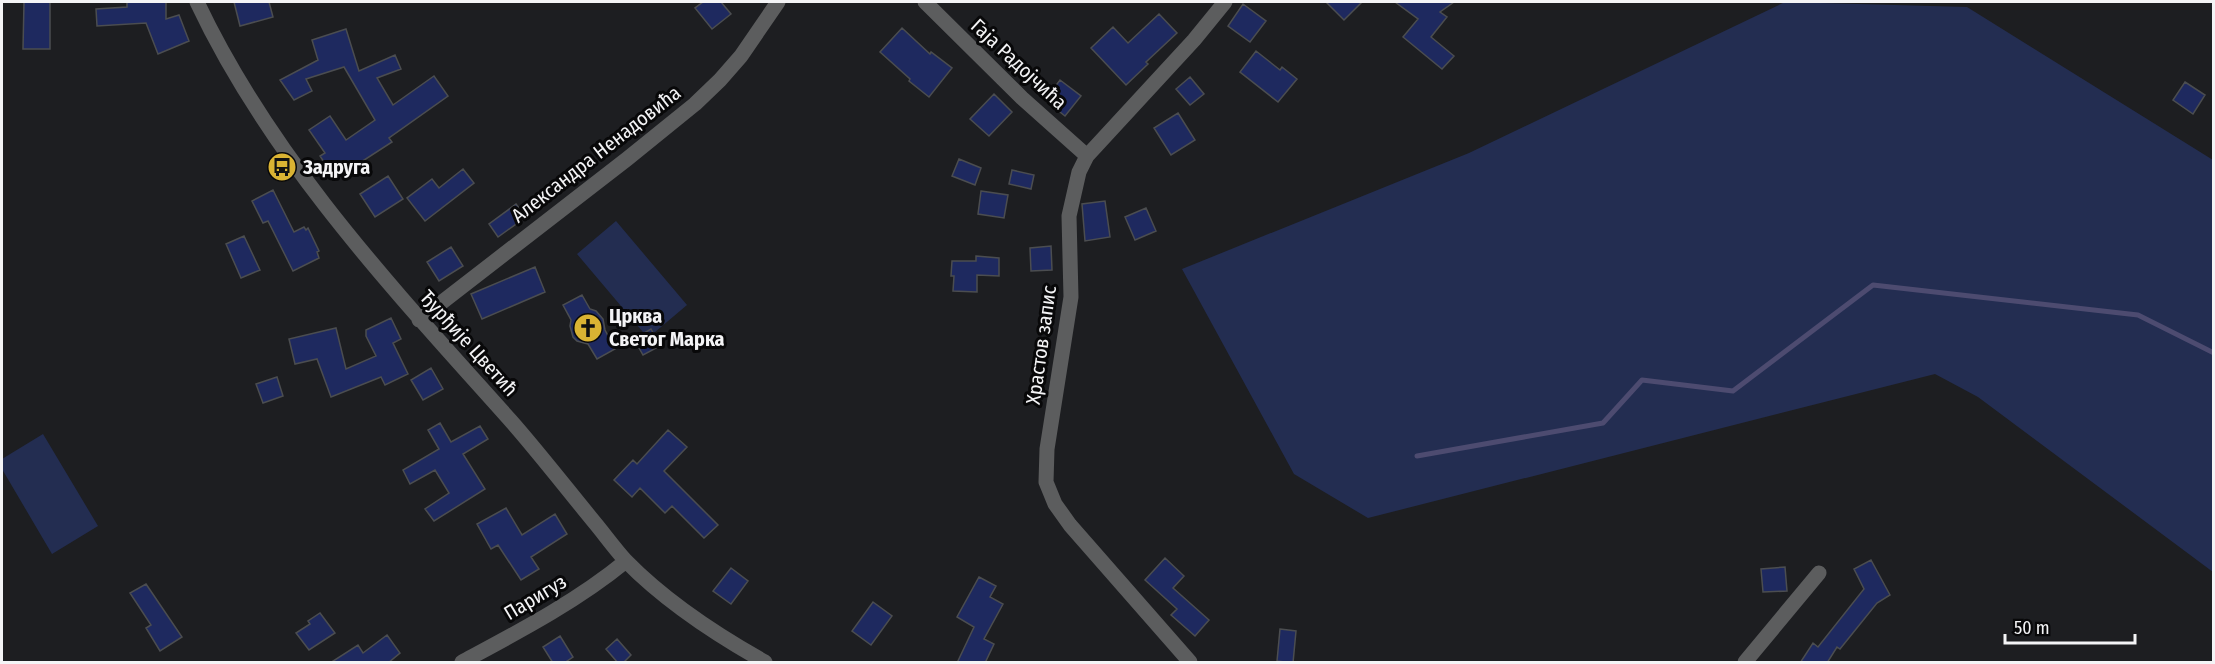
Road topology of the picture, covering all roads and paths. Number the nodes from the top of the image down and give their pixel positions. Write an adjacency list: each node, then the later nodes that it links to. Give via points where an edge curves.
1 (197, 2): 6 (street, Ђурђије Цветић, via 229,61 293,161)
2 (778, 2): 6 (street, Александра Ненадовића, via 741,56 695,104)
3 (925, 2): 5 (street, Гаја Радојчића)
4 (1222, 3): 5 (street, Храстов запис, via 1194,40)
5 (1087, 156): 11 (street, Храстов запис, via 1079,172 1069,216 1071,297 1047,449 1046,482 1070,525)
6 (419, 320): 7 (street, Ђурђије Цветић, via 513,423)
7 (626, 561): 9 (street, Паригуз, via 548,615); 10 (street, Ђурђије Цветић, via 696,620)
8 (1819, 573): 12 (street)
9 (462, 663)
10 (765, 663)
11 (1190, 663)
12 (1745, 663)

